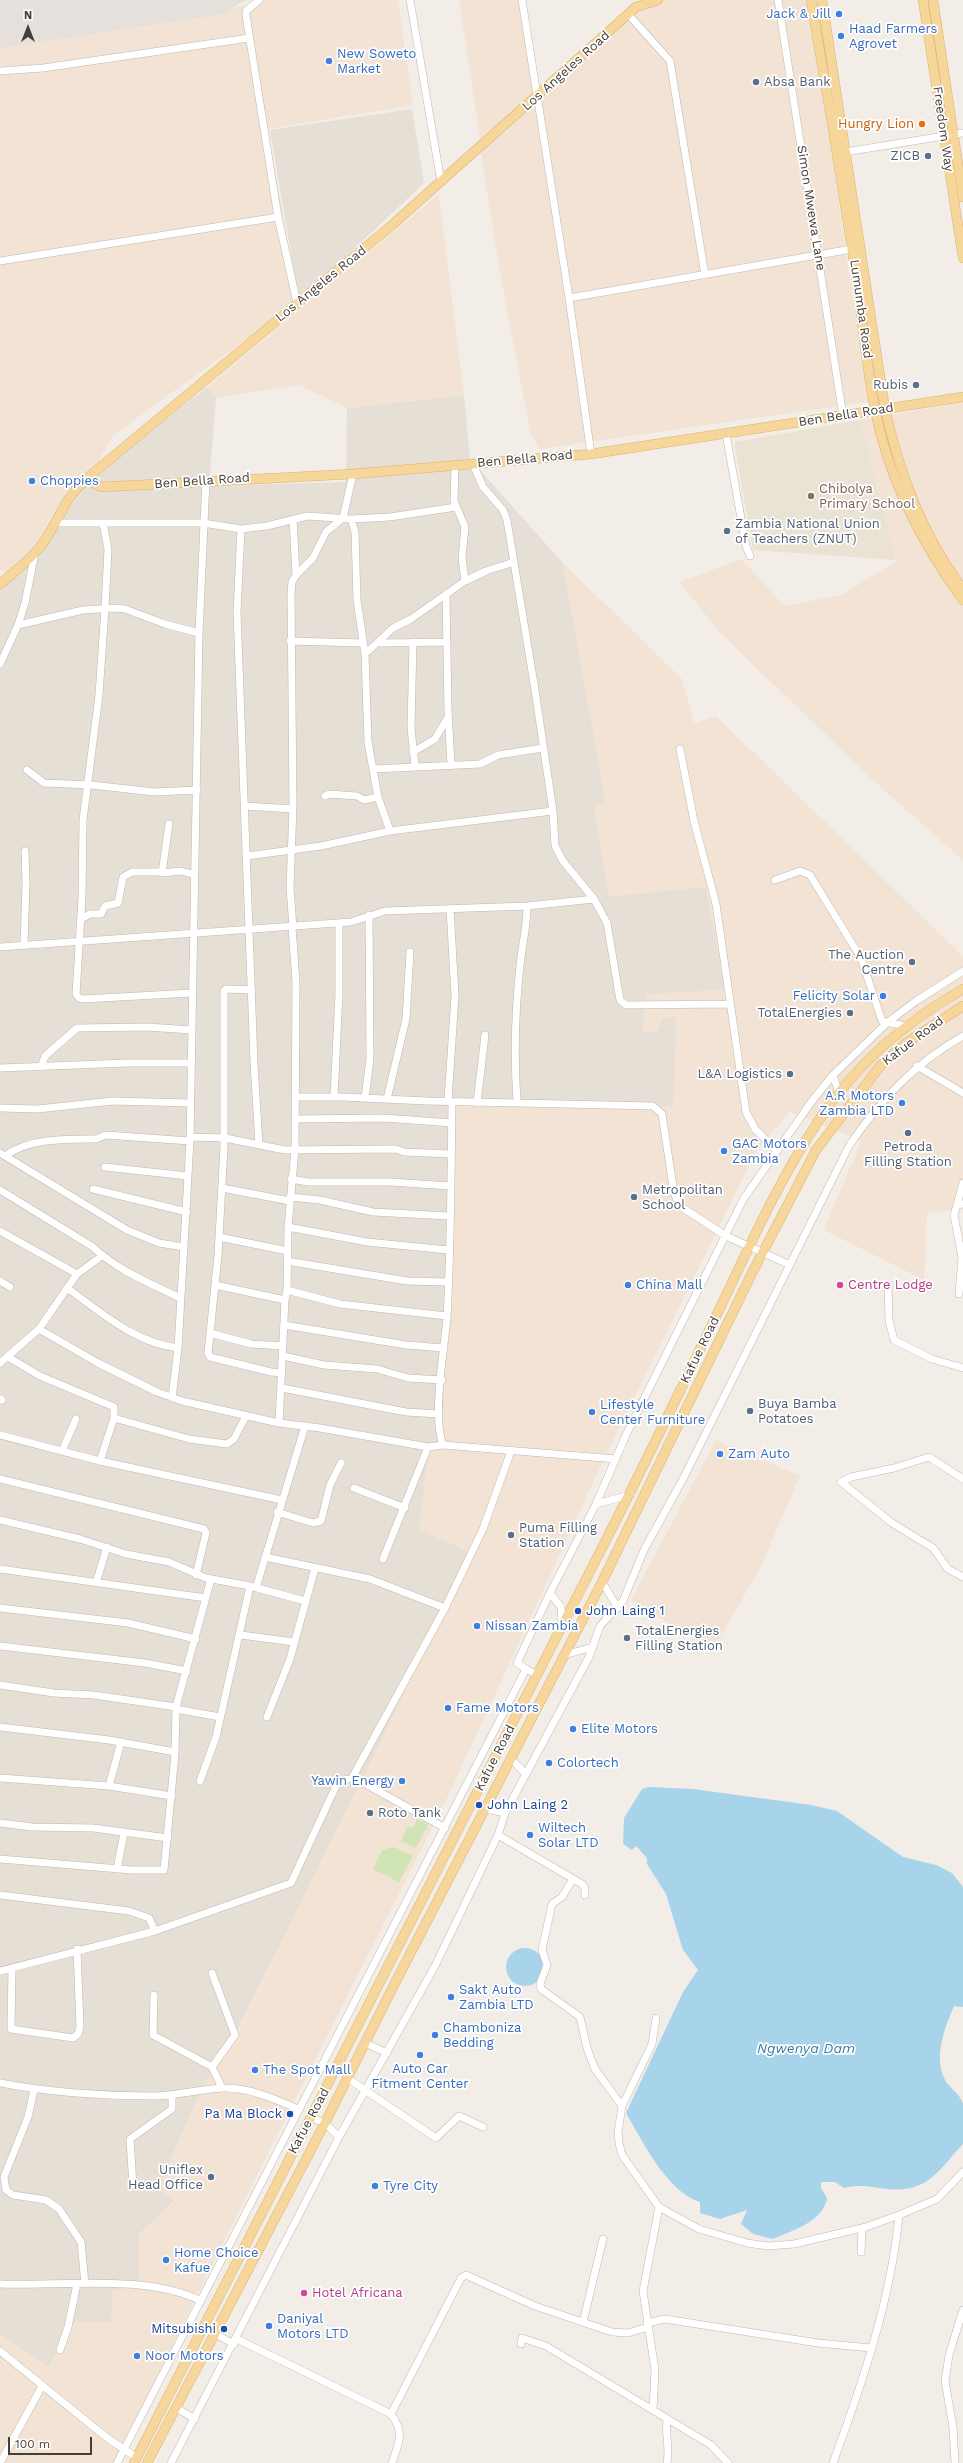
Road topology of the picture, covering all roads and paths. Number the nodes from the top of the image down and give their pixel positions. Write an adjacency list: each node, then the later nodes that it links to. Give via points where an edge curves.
1 (259, 0): 11 (street, via 246,11)
2 (410, 0): 18 (street)
3 (522, 0): 13 (street)
4 (658, 0): 10 (main road, Los Angeles Road, via 639,6)
5 (778, 0): 23 (street, Simon Mwewa Lane)
6 (811, 0): 22 (main road, Lumumba Road)
7 (822, 0): 17 (main road, Lumumba Road)
8 (923, 0): 16 (main road, Freedom Way)
9 (933, 0): 15 (main road, Freedom Way)
10 (628, 14): 13 (main road, Los Angeles Road); 26 (street, via 670,62)
11 (249, 38): 12 (street, via 43,68); 21 (street)
12 (0, 71)
13 (537, 98): 18 (main road, Los Angeles Road); 27 (street)
14 (963, 133): 15 (street)
15 (953, 135): 16 (street); 19 (main road, Freedom Way)
16 (944, 136): 17 (street); 20 (main road, Freedom Way)
17 (845, 152): 30 (main road, Lumumba Road)
18 (441, 182): 28 (main road, Los Angeles Road)
19 (963, 197)
20 (959, 216): 24 (main road, Freedom Way)
21 (278, 217): 25 (street); 28 (street)
22 (852, 249): 23 (street); 31 (main road, Lumumba Road)
23 (819, 255): 26 (street); 32 (street, Simon Mwewa Lane)
24 (963, 258)
25 (0, 261)
26 (705, 275): 27 (street)
27 (569, 298): 34 (street)
28 (297, 303): 38 (main road, Los Angeles Road)
29 (963, 397): 30 (main road, Ben Bella Road)
30 (885, 409): 31 (main road, Ben Bella Road); 53 (main road, Lumumba Road, via 913,502 933,544)
31 (876, 410): 32 (main road, Ben Bella Road); 55 (main road, Lumumba Road, via 894,474 907,506 943,573)
32 (843, 416): 33 (main road, Ben Bella Road)
33 (726, 434): 34 (main road, Ben Bella Road); 48 (street)
34 (591, 454): 35 (main road, Ben Bella Road)
35 (473, 464): 36 (main road, Ben Bella Road); 49 (street, via 483,487 503,510)
36 (455, 466): 37 (main road, Ben Bella Road); 40 (street)
37 (353, 474): 39 (main road, Ben Bella Road); 41 (street)
38 (86, 480): 39 (main road, Ben Bella Road, via 101,487); 43 (main road, Los Angeles Road, via 66,500)
39 (206, 480): 45 (street)
40 (456, 507): 41 (street, via 390,517); 51 (street, via 466,527 462,557)
41 (347, 518): 42 (street, via 317,516); 50 (street, via 326,532 313,558); 63 (street, via 355,532 357,600)
42 (293, 519): 46 (street); 50 (street)
43 (55, 523): 44 (street); 47 (main road, Los Angeles Road)
44 (103, 523): 45 (street); 56 (street, via 108,549)
45 (203, 523): 46 (street); 58 (street)
46 (241, 529): 78 (street, via 238,612)
47 (35, 553): 52 (main road, Los Angeles Road); 57 (street, via 30,587)
48 (750, 556)
49 (514, 562): 51 (street); 67 (street, via 525,618)
50 (296, 575): 59 (street, via 292,582)
51 (465, 581): 54 (street)
52 (0, 584)
53 (963, 589)
54 (446, 594): 60 (street, via 411,619 393,628); 62 (street)
55 (963, 600)
56 (105, 608): 57 (street, via 77,611); 58 (street, via 125,609); 74 (street, via 99,695)
57 (18, 625): 65 (street)
58 (199, 633): 75 (street)
59 (290, 641): 63 (street); 79 (street)
60 (380, 642): 61 (street); 64 (street)
61 (414, 642): 62 (street); 69 (street, via 411,728)
62 (447, 642): 66 (street)
63 (363, 643): 64 (street)
64 (365, 654): 72 (street, via 368,742)
65 (0, 664)
66 (448, 717): 69 (street, via 435,739); 70 (street)
67 (543, 748): 70 (street, via 498,755 480,764); 80 (street)
68 (680, 749): 106 (street, via 694,821 716,904)
69 (414, 752): 71 (street)
70 (451, 764): 71 (street)
71 (415, 766): 72 (street)
72 (373, 769): 77 (street)
73 (27, 770): 74 (street, via 44,783)
74 (87, 785): 75 (street, via 154,792); 93 (street)
75 (197, 790): 87 (street)
76 (324, 796): 77 (street, via 356,796 364,800)
77 (378, 797): 82 (street)
78 (245, 806): 79 (street); 85 (street)
79 (293, 809): 83 (street)
80 (553, 811): 82 (street); 89 (street, via 557,852)
81 (169, 824): 86 (street)
82 (390, 831): 83 (street, via 328,845)
83 (292, 849): 85 (street); 95 (street)
84 (24, 851): 99 (street)
85 (247, 856): 96 (street)
86 (162, 872): 87 (street, via 163,874 181,871); 93 (street, via 132,872 123,877 118,903 105,906 101,914 90,914)
87 (195, 875): 97 (street)
88 (776, 880): 108 (street, via 800,871 810,875 860,958 882,1021)
89 (594, 899): 90 (street); 106 (street, via 607,923 620,1000 623,1003)
90 (528, 906): 91 (street); 125 (street, via 516,1017 514,1063)
91 (450, 909): 92 (street, via 385,911); 124 (street, via 455,995)
92 (369, 915): 94 (street); 122 (street, via 370,1059)
93 (81, 919): 98 (street)
94 (339, 923): 95 (street); 121 (street, via 339,993)
95 (292, 927): 96 (street); 120 (street, via 296,982)
96 (249, 930): 97 (street); 104 (street)
97 (194, 934): 98 (street); 105 (street)
98 (80, 941): 99 (street); 105 (street, via 76,994 79,998)
99 (24, 944): 100 (street)
100 (0, 947)
101 (410, 952): 123 (street, via 406,1019)
102 (963, 971): 108 (street)
103 (963, 989): 109 (main road, Kafue Road)
104 (252, 990): 131 (street, via 224,991); 133 (street)
105 (192, 993): 110 (street)
106 (730, 1004): 135 (street, via 746,1112 755,1129)
107 (963, 1006): 158 (main road, Kafue Road, via 906,1043 880,1066 861,1089 816,1150)
108 (888, 1022): 109 (street); 117 (street)
109 (905, 1026): 118 (main road, Kafue Road, via 863,1065)
110 (191, 1030): 113 (street); 115 (street, via 147,1027 77,1028 45,1056)
111 (485, 1036): 127 (street)
112 (963, 1036): 114 (street)
113 (190, 1063): 115 (street, via 127,1062); 126 (street)
114 (917, 1066): 119 (street); 161 (street, via 867,1119 849,1146)
115 (41, 1067): 116 (street)
116 (0, 1068)
117 (834, 1075): 118 (street); 135 (street)
118 (839, 1093): 154 (main road, Kafue Road, via 805,1142)
119 (963, 1093)
120 (295, 1097): 121 (street); 129 (street)
121 (334, 1097): 122 (street)
122 (365, 1098): 123 (street)
123 (387, 1099): 124 (street)
124 (450, 1102): 127 (street); 130 (street)
125 (517, 1102): 127 (street); 152 (street, via 657,1107 662,1114 676,1201)
126 (190, 1103): 128 (street, via 113,1101 38,1109); 132 (street)
127 (477, 1103)
128 (0, 1108)
129 (295, 1119): 130 (street, via 384,1118); 134 (street)
130 (452, 1123): 137 (street)
131 (225, 1138): 132 (street); 133 (street); 143 (street)
132 (190, 1139): 136 (street, via 106,1135 96,1139 31,1144); 139 (street)
133 (259, 1144): 134 (street)
134 (295, 1150): 137 (street, via 396,1150); 140 (street)
135 (777, 1151): 152 (street, via 744,1198)
136 (2, 1154): 155 (street, via 127,1230 159,1243)
137 (451, 1154): 142 (street)
138 (105, 1167): 139 (street)
139 (188, 1176): 148 (street)
140 (291, 1179): 142 (street, via 308,1182 391,1182); 146 (street)
141 (963, 1183): 147 (street)
142 (450, 1186): 149 (street)
143 (222, 1188): 146 (street); 153 (street)
144 (93, 1189): 148 (street)
145 (0, 1190): 159 (street, via 93,1247)
146 (290, 1199): 149 (street, via 320,1200 373,1212); 150 (street)
147 (960, 1205): 170 (street, via 954,1215 962,1257)
148 (187, 1212): 155 (street)
149 (450, 1216): 156 (street)
150 (288, 1227): 156 (street, via 367,1242); 157 (street)
151 (0, 1230): 162 (street)
152 (726, 1236): 154 (street); 199 (street)
153 (219, 1237): 157 (street); 165 (street)
154 (748, 1246): 158 (street); 205 (main road, Kafue Road)
155 (184, 1247): 171 (street)
156 (448, 1250): 164 (street)
157 (288, 1251): 160 (street)
158 (763, 1253): 161 (street); 219 (main road, Kafue Road)
159 (102, 1256): 162 (street); 171 (street, via 127,1273)
160 (287, 1261): 164 (street, via 407,1281); 169 (street)
161 (788, 1264): 227 (street, via 687,1471 644,1550)
162 (77, 1274): 168 (street)
163 (0, 1281): 167 (street)
164 (448, 1282): 173 (street)
165 (215, 1285): 172 (street); 176 (street)
166 (888, 1285): 183 (street, via 889,1321 894,1340 932,1359)
167 (10, 1287)
168 (67, 1288): 175 (street); 178 (street, via 131,1333 155,1344)
169 (287, 1290): 172 (street); 173 (street, via 340,1304)
170 (958, 1294)
171 (180, 1298): 178 (street)
172 (285, 1300): 174 (street)
173 (447, 1316): 179 (street)
174 (284, 1325): 177 (street); 179 (street, via 406,1345)
175 (39, 1329): 181 (street); 187 (street, via 86,1357)
176 (210, 1333): 177 (street, via 247,1344); 184 (street, via 210,1357)
177 (282, 1346): 180 (street)
178 (178, 1348): 187 (street)
179 (444, 1348): 185 (street)
180 (283, 1356): 184 (street); 185 (street, via 324,1365 377,1369 408,1378)
181 (8, 1357): 182 (street); 190 (street, via 40,1376 114,1407)
182 (0, 1364)
183 (963, 1368)
184 (282, 1373): 186 (street)
185 (442, 1380): 188 (street)
186 (282, 1388): 188 (street, via 406,1412); 192 (street)
187 (172, 1398): 189 (street)
188 (439, 1414): 195 (street, via 440,1439)
189 (246, 1416): 190 (street, via 234,1439 227,1444 177,1436); 192 (street)
190 (114, 1418): 200 (street)
191 (76, 1419): 197 (street)
192 (279, 1423): 193 (street)
193 (305, 1426): 196 (street); 206 (street)
194 (0, 1435): 197 (street)
195 (443, 1445): 196 (street); 198 (street)
196 (428, 1447): 208 (street)
197 (62, 1451): 200 (street)
198 (511, 1451): 199 (street); 226 (street, via 483,1529)
199 (616, 1459): 207 (street)
200 (100, 1461): 206 (street)
201 (341, 1463): 209 (street, via 330,1485 321,1521 313,1523)
202 (0, 1479): 216 (street, via 204,1529 206,1533)
203 (963, 1479): 217 (street, via 929,1457 851,1477 841,1482 892,1523 933,1548 948,1569)
204 (354, 1488): 208 (street)
205 (630, 1494): 207 (street); 228 (main road, Kafue Road)
206 (282, 1500): 209 (street)
207 (596, 1504): 222 (street)
208 (405, 1508): 213 (street)
209 (277, 1512): 212 (street)
210 (0, 1520): 211 (street)
211 (107, 1547): 216 (street, via 126,1554 169,1562); 220 (street)
212 (265, 1557): 214 (street); 221 (street)
213 (383, 1559)
214 (315, 1568): 224 (street); 226 (street, via 370,1579)
215 (0, 1569): 220 (street)
216 (196, 1575): 218 (street)
217 (963, 1577)
218 (211, 1579): 221 (street); 223 (street)
219 (602, 1582): 227 (street); 234 (main road, Kafue Road)
220 (96, 1583): 223 (street)
221 (253, 1587): 224 (street); 229 (street)
222 (550, 1593): 228 (street, via 561,1607); 235 (street, via 517,1663)
223 (206, 1598): 230 (street)
224 (305, 1601): 231 (street)
225 (0, 1608): 230 (street, via 128,1623)
226 (445, 1608): 248 (street)
227 (618, 1608): 233 (street, via 600,1626)
228 (562, 1627): 237 (main road, Kafue Road)
229 (240, 1635): 231 (street); 240 (street)
230 (196, 1639): 236 (street)
231 (294, 1642): 241 (street)
232 (0, 1646): 236 (street, via 145,1663)
233 (593, 1647): 234 (street); 246 (street)
234 (564, 1655): 245 (main road, Kafue Road)
235 (526, 1669): 237 (street); 255 (street)
236 (187, 1671): 239 (street)
237 (537, 1675): 260 (main road, Kafue Road)
238 (0, 1685): 239 (street, via 54,1693 94,1694)
239 (176, 1708): 240 (street); 244 (street)
240 (220, 1717): 249 (street)
241 (267, 1717)
242 (0, 1728): 243 (street)
243 (121, 1742): 244 (street); 250 (street)
244 (175, 1752): 251 (street)
245 (511, 1759): 246 (street); 252 (main road, Kafue Road)
246 (526, 1774): 253 (street)
247 (0, 1778): 250 (street)
248 (352, 1778): 255 (street); 266 (street, via 340,1781 336,1786 291,1883)
249 (200, 1781)
250 (109, 1786): 251 (street)
251 (172, 1796): 258 (street)
252 (485, 1809): 253 (street); 273 (main road, Kafue Road)
253 (505, 1812): 257 (street)
254 (0, 1823): 256 (street, via 32,1827 93,1828)
255 (445, 1828): 259 (street)
256 (124, 1833): 258 (street); 262 (street)
257 (498, 1835): 263 (street); 274 (street, via 435,1966)
258 (168, 1838): 262 (street, via 164,1870)
259 (439, 1839): 260 (street); 283 (street)
260 (451, 1845): 284 (main road, Kafue Road, via 379,1981)
261 (0, 1859): 262 (street)
262 (118, 1869)
263 (573, 1879): 265 (street, via 582,1884); 282 (street, via 562,1897 552,1904 542,1950 547,1964 540,1984 541,1989 580,2017 595,2069)
264 (0, 1895): 266 (street, via 129,1911 149,1918)
265 (585, 1895)
266 (155, 1931): 267 (street)
267 (78, 1949): 268 (street); 268 (street, via 80,2027 78,2034 73,2038 11,2029)
268 (12, 1968): 269 (street)
269 (0, 1971)
270 (212, 1973): 275 (street, via 235,2035)
271 (154, 1994): 275 (street, via 153,2035)
272 (656, 2018): 282 (street, via 652,2044)
273 (366, 2043): 274 (street); 276 (main road, Kafue Road)
274 (388, 2053): 280 (street)
275 (212, 2067): 278 (street)
276 (347, 2078): 280 (street); 285 (main road, Kafue Road)
277 (0, 2083): 279 (street)
278 (222, 2088): 281 (street); 283 (street, via 233,2088 270,2097)
279 (34, 2090): 281 (street, via 119,2096); 296 (street, via 26,2123 6,2168 4,2184 8,2193 46,2200 59,2209 81,2242)
280 (366, 2091): 286 (street, via 436,2138 459,2116); 287 (street)
281 (172, 2096): 289 (street, via 172,2110 130,2139)
282 (622, 2106): 290 (street, via 618,2132 622,2155)
283 (298, 2109): 297 (street)
284 (311, 2118): 285 (street); 298 (main road, Kafue Road)
285 (325, 2123): 287 (street); 303 (main road, Kafue Road)
286 (483, 2127)
287 (339, 2137): 304 (street)
288 (963, 2172): 291 (street, via 937,2199)
289 (134, 2185)
290 (659, 2207): 292 (street, via 699,2229 747,2243 768,2246 794,2244); 302 (street, via 643,2291)
291 (899, 2215): 292 (street); 306 (street, via 890,2273)
292 (862, 2228): 294 (street)
293 (603, 2239): 301 (street)
294 (861, 2252)
295 (0, 2284): 296 (street)
296 (81, 2284): 299 (street, via 148,2285); 307 (street)
297 (207, 2289): 298 (street); 299 (street)
298 (219, 2296): 316 (main road, Kafue Road)
299 (201, 2301): 315 (street)
300 (963, 2310): 325 (street, via 949,2355 945,2381 953,2427)
301 (583, 2322): 302 (street, via 612,2332 628,2333); 312 (street, via 535,2306 466,2275 461,2278)
302 (648, 2325): 306 (street, via 666,2318 818,2343); 311 (street, via 655,2370)
303 (215, 2334): 304 (street); 310 (main road, Kafue Road)
304 (236, 2342): 312 (street); 313 (street)
305 (521, 2344): 311 (street, via 522,2338 546,2346)
306 (872, 2348): 324 (street)
307 (60, 2350)
308 (0, 2351): 309 (street)
309 (42, 2386): 315 (street); 317 (street)
310 (176, 2408): 313 (street); 319 (main road, Kafue Road)
311 (653, 2410): 314 (street)
312 (391, 2414): 321 (street, via 400,2428 400,2438)
313 (195, 2419): 320 (street)
314 (667, 2419): 322 (street, via 670,2449); 323 (street, via 711,2445)
315 (124, 2450): 316 (street); 318 (street)
316 (135, 2461)
317 (0, 2463)
318 (117, 2463)
319 (147, 2463)
320 (171, 2463)
321 (392, 2463)
322 (667, 2463)
323 (728, 2463)
324 (832, 2463)
325 (955, 2463)

